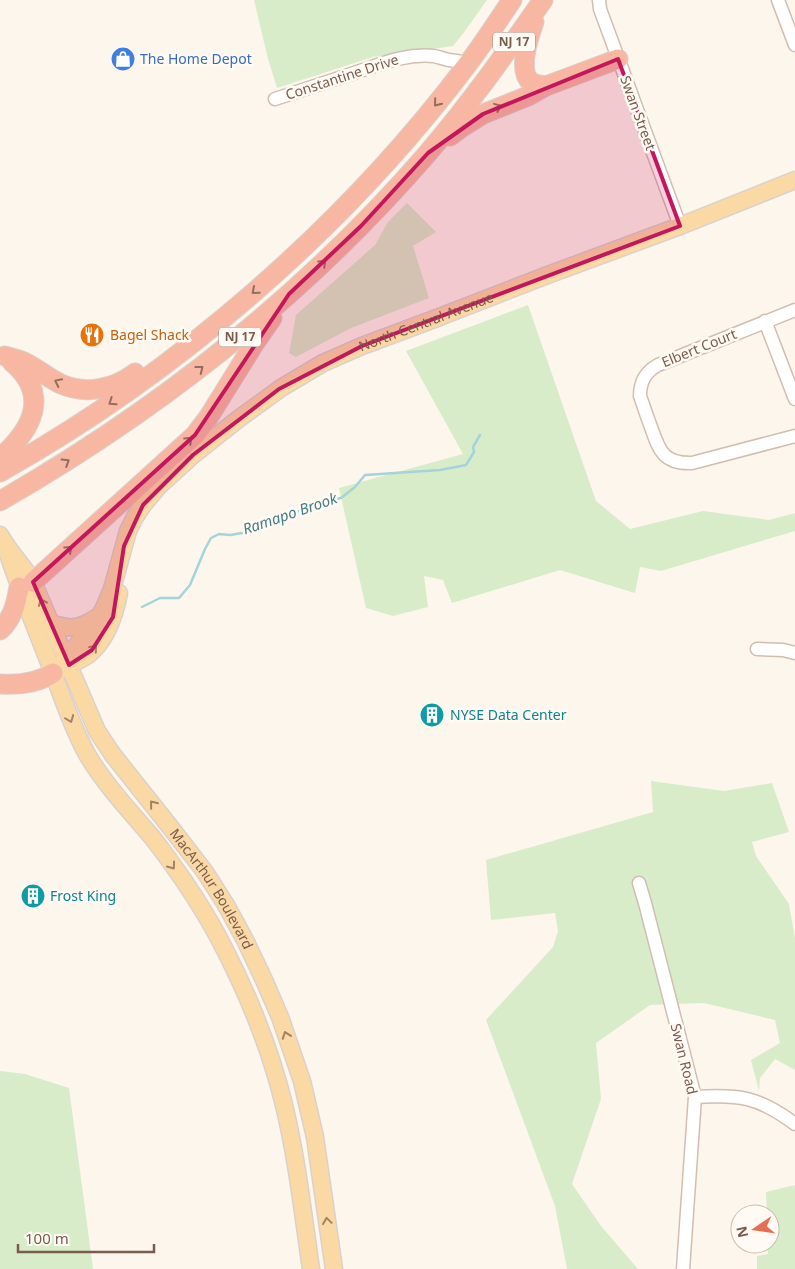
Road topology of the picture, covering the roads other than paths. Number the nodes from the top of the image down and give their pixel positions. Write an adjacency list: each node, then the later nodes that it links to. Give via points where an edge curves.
1 (512, 0): 7 (highway, NJ 17)
2 (599, 0): 6 (street, Swan Street)
3 (778, 0): 5 (street)
4 (542, 1): 8 (highway, via 527,41 525,68 531,82); 10 (highway, NJ 17, via 484,83)
5 (794, 42)
6 (618, 59): 8 (highway); 12 (street, Swan Street)
7 (467, 64): 9 (street, Constantine Drive, via 435,56 405,57); 17 (highway, NJ 17, one-way to 17, via 400,147 315,236 242,303)
8 (546, 86): 10 (highway, one-way to 8, via 483,114)
9 (275, 99)
10 (428, 152): 13 (highway, NJ 17, one-way to 10, via 361,226)
11 (795, 180): 12 (main road, North Central Avenue)
12 (680, 226): 26 (main road, North Central Avenue, via 362,346 301,375 220,433 163,482 135,517)
13 (289, 294): 22 (highway, NJ 17, one-way to 13, via 162,398); 27 (highway, one-way to 13, via 195,435)
14 (795, 310): 15 (street, Elbert Court)
15 (765, 321): 18 (street); 19 (street, Elbert Court, via 652,368 642,380 640,396 658,448 667,457 683,464)
16 (3, 356): 17 (highway, one-way to 16, via 154,359 115,385 82,389 67,386 22,361); 20 (highway, via 27,377 34,407 24,433)
17 (166, 364): 21 (highway, NJ 17, one-way to 21, via 85,421)
18 (795, 399)
19 (795, 436)
20 (0, 458)
21 (0, 472)
22 (24, 487): 23 (highway, NJ 17); 24 (highway)
23 (0, 501)
24 (0, 507)
25 (3, 540): 27 (main road, MacArthur Boulevard)
26 (122, 554): 28 (main road, North Central Avenue); 33 (main road, North Central Avenue, one-way to 26, via 87,656 110,625 117,600)
27 (26, 584): 29 (main road, MacArthur Boulevard, one-way to 27); 30 (highway, via 12,615); 33 (main road, MacArthur Boulevard)
28 (100, 616): 29 (main road, via 76,628); 33 (main road, North Central Avenue)
29 (51, 623): 33 (main road, MacArthur Boulevard)
30 (0, 630)
31 (757, 649): 32 (street)
32 (795, 653)
33 (63, 665): 34 (highway, via 43,679); 38 (main road, MacArthur Boulevard, one-way to 38, via 76,733 88,756 186,885 225,951 259,1025 274,1067); 39 (main road, MacArthur Boulevard, one-way to 33, via 302,1081 280,1017 245,940 201,867 102,740)
34 (0, 684)
35 (638, 883): 36 (street, Swan Road)
36 (695, 1097): 37 (street, via 736,1096 752,1100 768,1106); 43 (street, Swan Road)
37 (795, 1124)
38 (292, 1142): 39 (main road, via 298,1145 306,1197 308,1200); 40 (main road, MacArthur Boulevard)
39 (324, 1198): 41 (main road, MacArthur Boulevard, one-way to 39)
40 (303, 1211): 41 (main road, via 308,1218 315,1260 321,1267); 42 (main road, MacArthur Boulevard)
41 (334, 1266)
42 (311, 1269)
43 (683, 1269)

